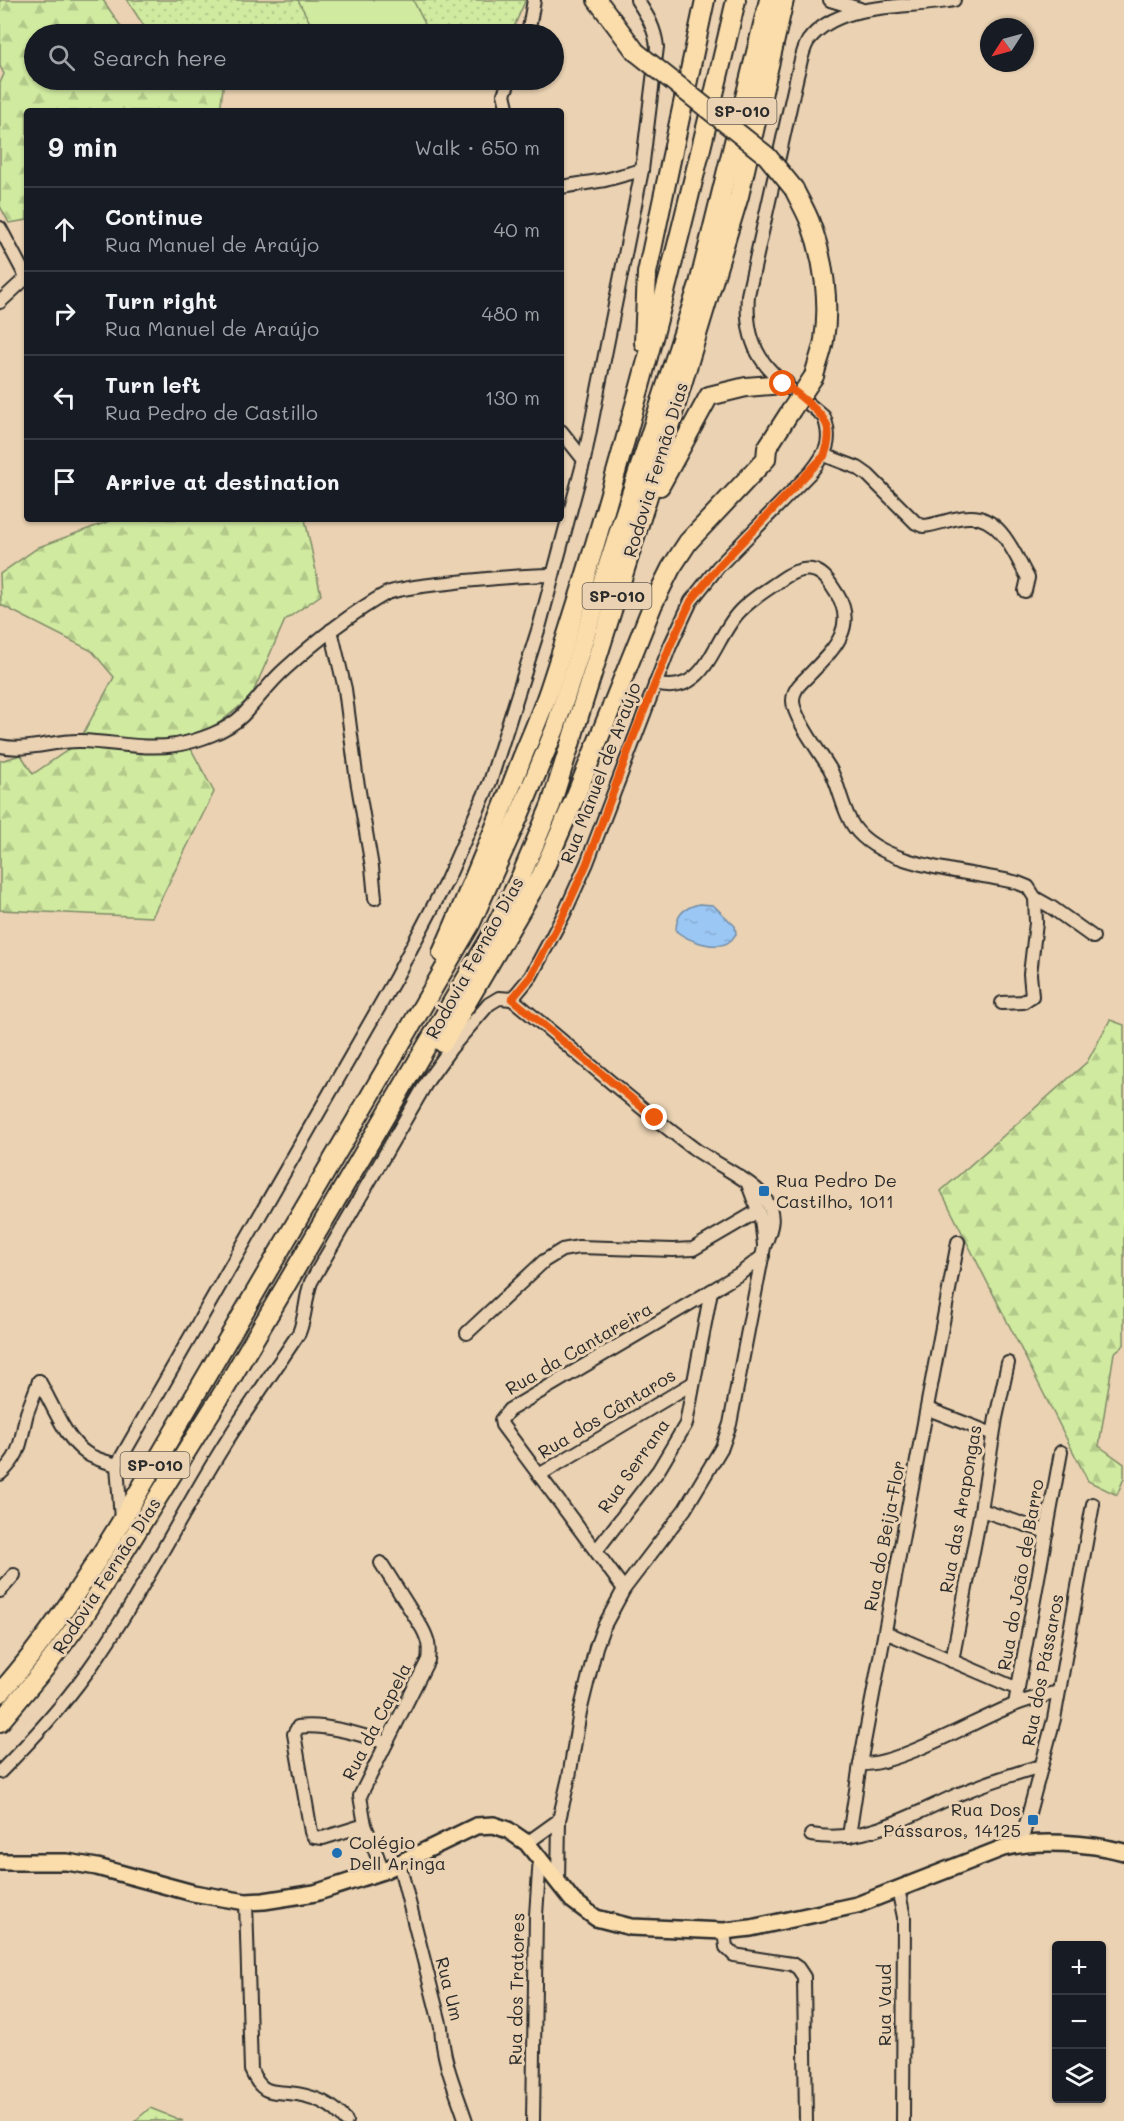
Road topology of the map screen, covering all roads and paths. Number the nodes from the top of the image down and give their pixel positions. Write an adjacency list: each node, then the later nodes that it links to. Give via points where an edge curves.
1 (534, 0): 11 (street)
2 (597, 0): 35 (highway, bridge, via 636,52 767,156 794,189 820,256 827,311 824,342 814,376 767,448 766,459 688,542 671,568 541,876)
3 (637, 0): 14 (street, via 656,34 657,47)
4 (705, 0): 20 (highway, via 647,273 643,334)
5 (736, 0): 20 (highway)
6 (769, 0): 38 (highway, Rodovia Fernão Dias / SP-010, via 699,284 555,729 470,925)
7 (784, 0): 25 (highway, Rodovia Fernão Dias / SP-010, via 739,196)
8 (831, 0): 10 (street)
9 (954, 0): 10 (street)
10 (861, 10): 21 (street, via 822,25 805,48 748,296 747,318 756,351 765,367)
11 (530, 24)
12 (506, 90): 13 (street)
13 (507, 108)
14 (642, 170): 15 (street); 24 (street)
15 (564, 187)
16 (0, 228): 17 (street)
17 (24, 272)
18 (24, 280): 19 (street)
19 (0, 302)
20 (646, 362): 38 (highway, via 550,686 500,815)
21 (783, 384): 23 (street, via 824,417 828,427); 25 (highway, via 709,396)
22 (564, 435): 24 (street)
23 (824, 456): 27 (street, via 868,475 923,526 972,516 993,525 1028,578); 29 (street, Rua Manuel de Araújo, via 718,567 691,601)
24 (584, 460): 26 (street)
25 (638, 528): 31 (highway, Rodovia Fernão Dias / SP-010, via 551,806)
26 (552, 575): 28 (street, via 521,575 398,590 375,600); 51 (street, via 490,782 447,880 395,979)
27 (1025, 591)
28 (331, 630): 30 (street, via 283,670 235,722 198,739 149,748 75,741 47,746); 32 (street, via 345,689)
29 (655, 684): 33 (street, via 670,689 687,684 701,672 738,613 754,598 793,572 815,570 828,579 839,598 845,621 841,638 795,691 794,706 830,769 855,828 880,849 905,860 1018,883 1028,887); 36 (street, Rua Manuel de Araújo, via 587,863 531,976)
30 (0, 746)
31 (530, 856): 35 (highway); 39 (highway, Rodovia Fernão Dias / SP-010, via 490,938)
32 (375, 898)
33 (1035, 898): 34 (street); 37 (street, via 1029,974 1032,996 1023,1002)
34 (1093, 937)
35 (498, 950): 39 (highway, via 427,1070)
36 (512, 999): 40 (street, via 674,1133); 73 (street, via 499,998 489,1004 428,1080 311,1282 299,1333 223,1447 99,1654 29,1743)
37 (1002, 1003)
38 (407, 1032): 56 (highway, Rodovia Fernão Dias / SP-010)
39 (372, 1138): 69 (highway, Rodovia Fernão Dias / SP-010, via 222,1394 86,1613)
40 (748, 1184): 41 (street); 43 (street, via 763,1195 773,1218)
41 (758, 1211): 43 (street); 45 (street, via 693,1249 561,1250 544,1261)
42 (958, 1242): 48 (street, Rua do Beija-Flor)
43 (764, 1251): 44 (street, Rua da Cantareira, via 741,1273); 61 (street, via 730,1424 722,1447 685,1509)
44 (711, 1291): 47 (street, Rua Serrana); 53 (street, Rua da Cantareira, via 504,1415 502,1425)
45 (467, 1333)
46 (1008, 1363): 49 (street, Rua das Arapongas)
47 (693, 1383): 53 (street, Rua dos Cântaros); 58 (street, Rua Serrana, via 688,1415 679,1437 658,1471)
48 (928, 1409): 49 (street); 63 (street, Rua do Beija-Flor)
49 (993, 1434): 55 (street, Rua das Arapongas)
50 (1061, 1452): 57 (street, Rua do João de Barro)
51 (117, 1465): 52 (street, via 88,1455 75,1444 39,1381 21,1446); 56 (street)
52 (0, 1474)
53 (539, 1475): 58 (street, Rua da Cantareira)
54 (1094, 1504): 66 (street, Rua dos Pássaros)
55 (981, 1510): 57 (street); 64 (street, Rua das Arapongas)
56 (121, 1522): 67 (highway, Rodovia Fernão Dias / SP-010, via 71,1602)
57 (1047, 1533): 65 (street, Rua do João de Barro)
58 (596, 1551): 61 (street, Rua da Cantareira)
59 (381, 1563): 70 (street, Rua da Capela, via 422,1628 430,1650)
60 (14, 1575): 62 (street)
61 (624, 1589): 74 (street, via 596,1647)
62 (0, 1591)
63 (885, 1632): 64 (street); 71 (street, Rua do Beija-Flor)
64 (952, 1661): 65 (street)
65 (1018, 1689): 68 (street, Rua do João de Barro)
66 (1058, 1692): 68 (street); 72 (street, Rua dos Pássaros)
67 (0, 1693)
68 (1015, 1704): 71 (street, via 903,1755)
69 (0, 1722)
70 (386, 1743): 75 (street, Rua da Capela, via 360,1796); 75 (street, via 306,1726 298,1727 294,1734 314,1837 323,1838)
71 (860, 1764): 77 (street, Rua do Beija-Flor)
72 (1041, 1766): 77 (street, via 978,1787 896,1824); 79 (street, Rua dos Pássaros)
73 (0, 1772)
74 (559, 1820): 78 (street); 85 (street)
75 (365, 1825): 84 (street, Rua da Capela)
76 (811, 1835): 77 (street)
77 (849, 1836)
78 (527, 1843): 81 (main road); 83 (main road, via 494,1825 476,1826)
79 (1021, 1843): 80 (main road, via 1046,1842); 86 (main road)
80 (1124, 1852)
81 (540, 1857): 85 (main road); 91 (street, Rua dos Tratores)
82 (0, 1862): 87 (main road, via 67,1862)
83 (399, 1863): 84 (main road); 90 (street, Rua Um, via 441,2027 447,2070)
84 (383, 1871): 87 (main road, via 315,1893)
85 (558, 1882): 88 (main road, via 583,1910 610,1923)
86 (898, 1889): 88 (main road, via 857,1905 751,1928); 93 (street, Rua Vaud, via 904,1917)
87 (246, 1902): 89 (street, via 254,2078 273,2092 325,2102)
88 (724, 1930): 92 (street, via 726,1947 734,1955 792,1964 804,1977)
89 (346, 2121)
90 (466, 2121)
91 (533, 2121)
92 (806, 2121)
93 (903, 2121)

